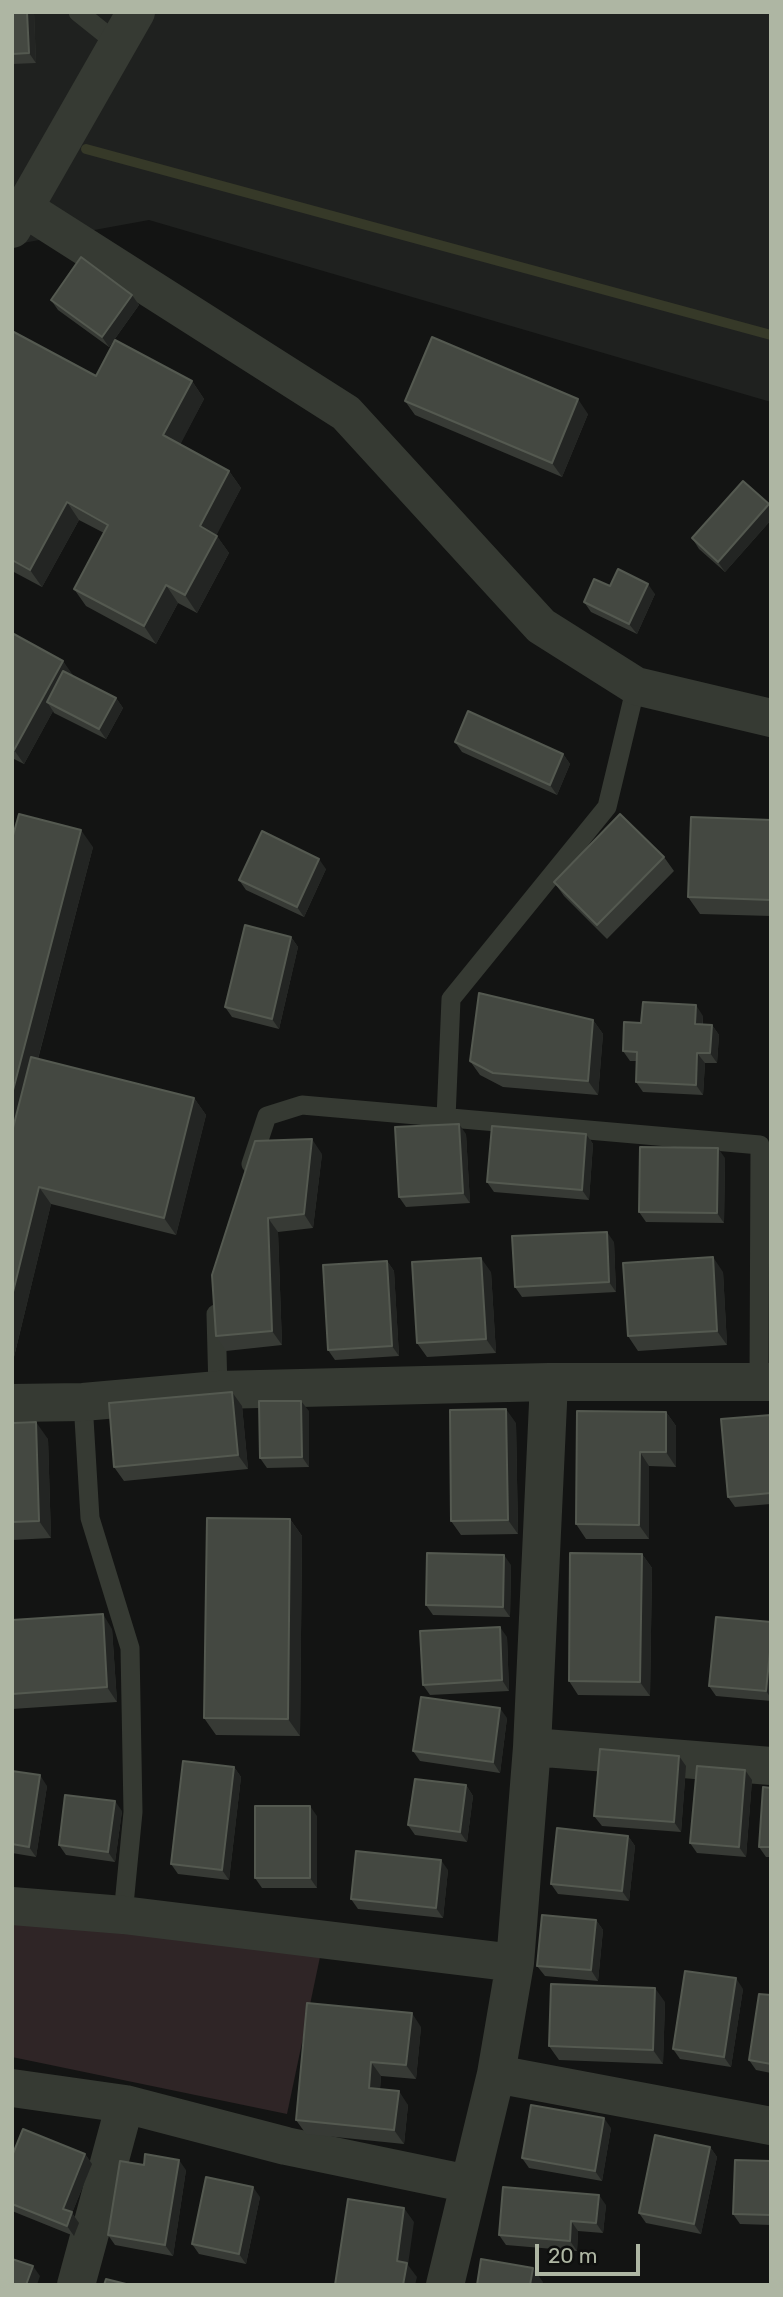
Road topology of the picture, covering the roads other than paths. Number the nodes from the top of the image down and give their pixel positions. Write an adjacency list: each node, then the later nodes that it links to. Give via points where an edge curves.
1 (78, 12): 2 (lane)
2 (127, 28): 3 (street)
3 (18, 218): 4 (street, via 346,413 541,625)
4 (636, 686): 5 (street); 6 (lane, via 607,807 451,999)
5 (771, 718)
6 (446, 1118): 7 (lane, via 302,1105 267,1116); 10 (lane, via 760,1145)
7 (246, 1179)
8 (216, 1294): 11 (lane)
9 (549, 1382): 10 (street); 11 (street); 14 (street)
10 (765, 1382)
11 (218, 1390): 12 (street)
12 (83, 1402): 13 (street); 17 (lane, via 90,1518 130,1648 133,1812)
13 (12, 1403)
14 (532, 1747): 15 (street); 18 (street)
15 (771, 1766)
16 (12, 1906): 17 (street)
17 (123, 1915): 18 (street)
18 (515, 1963): 19 (street)
19 (496, 2074): 22 (street); 23 (street)
20 (12, 2088): 21 (street)
21 (125, 2104): 23 (street, via 286,2146); 24 (street)
22 (771, 2126)
23 (469, 2184): 25 (street)
24 (76, 2285)
25 (444, 2285)

